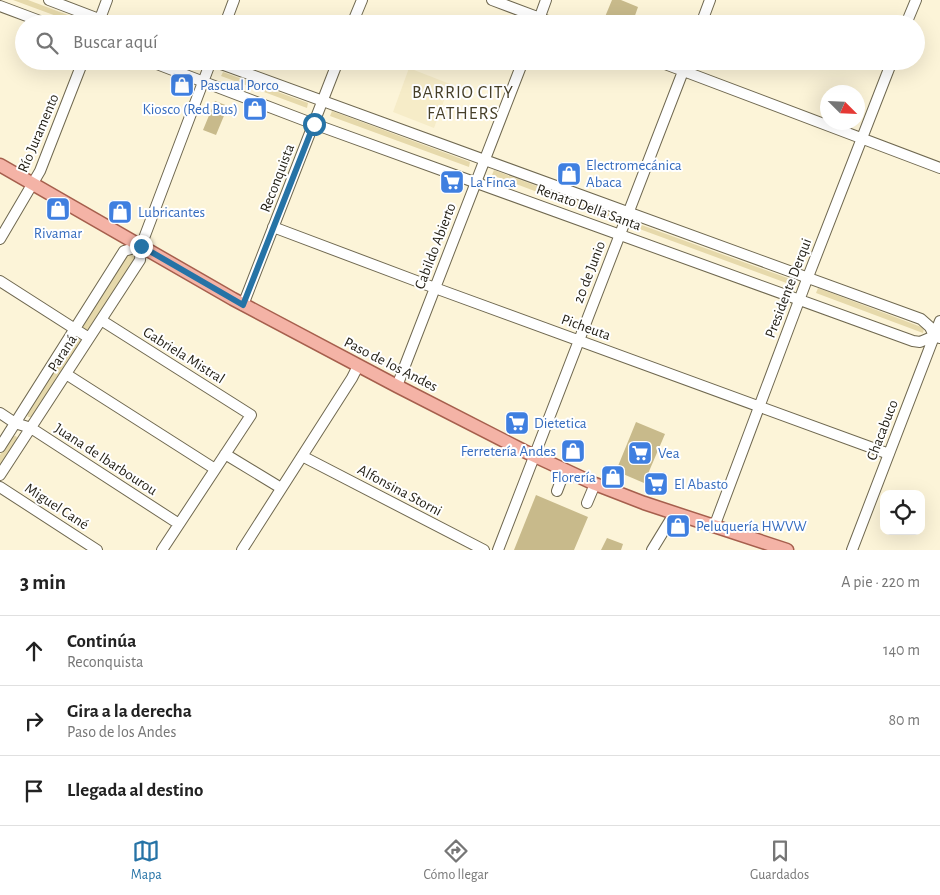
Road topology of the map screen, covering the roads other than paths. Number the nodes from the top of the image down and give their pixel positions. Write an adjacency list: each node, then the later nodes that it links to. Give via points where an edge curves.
1 (49, 0): 11 (street)
2 (107, 0): 12 (street)
3 (234, 0): 13 (street)
4 (362, 0): 14 (street)
5 (492, 0): 15 (street)
6 (546, 0): 16 (street)
7 (710, 0): 17 (street)
8 (916, 0): 18 (street)
9 (0, 6): 10 (street)
10 (24, 15)
11 (85, 15)
12 (101, 15)
13 (228, 15)
14 (356, 15)
15 (525, 15)
16 (540, 15)
17 (704, 15)
18 (910, 15)
19 (79, 70): 36 (street, Río Juramento)
20 (173, 70): 28 (street, Renato Della Santa)
21 (209, 70): 28 (street, Paraná)
22 (238, 70): 29 (street, Renato Della Santa)
23 (335, 70): 29 (street, Reconquista)
24 (520, 70): 32 (street, Cabildo Abierto)
25 (683, 70): 37 (street, 20 de Junio)
26 (695, 70): 31 (street)
27 (888, 70): 31 (street, Presidente Derqui)
28 (204, 82): 30 (street, Renato Della Santa); 41 (street, Paraná)
29 (323, 100): 30 (street, Reconquista); 32 (street, Renato Della Santa)
30 (314, 124): 35 (street, Renato Della Santa); 38 (street, Reconquista)
31 (862, 138): 34 (street); 42 (street, Presidente Derqui)
32 (485, 160): 35 (street, Cabildo Abierto); 37 (street, Renato Della Santa)
33 (0, 165): 36 (main road, Paso de los Andes)
34 (940, 168)
35 (476, 182): 39 (street, Renato Della Santa); 44 (street, Cabildo Abierto)
36 (33, 185): 40 (street, Río Juramento); 41 (main road, Paso de los Andes)
37 (628, 212): 39 (street, 20 de Junio); 42 (street, Renato Della Santa)
38 (273, 227): 44 (street, Picheuta); 46 (street, Reconquista)
39 (620, 234): 45 (street, Renato Della Santa); 52 (street, 20 de Junio)
40 (0, 240)
41 (141, 246): 46 (main road, Paso de los Andes); 47 (street, Paraná, via 140,260); 49 (street, Paraná, via 124,251)
42 (808, 277): 45 (street, Presidente Derqui); 50 (street, Renato Della Santa, via 921,319)
43 (0, 281): 49 (street)
44 (435, 288): 52 (street, Picheuta); 55 (street, Cabildo Abierto)
45 (800, 300): 50 (street, Renato Della Santa, via 913,341); 56 (street, Presidente Derqui)
46 (243, 305): 53 (main road, Paso de los Andes)
47 (101, 320): 51 (street, Paraná); 61 (street, Gabriela Mistral, via 251,415)
48 (940, 321): 50 (street, Chacabuco)
49 (75, 329): 51 (street); 58 (street, Paraná)
50 (937, 337): 62 (street, Chacabuco)
51 (89, 338): 54 (street, Paraná)
52 (579, 340): 56 (street, Picheuta); 63 (street, 20 de Junio)
53 (358, 366): 55 (main road, Paso de los Andes); 64 (street)
54 (66, 374): 59 (street, Paraná); 65 (street)
55 (397, 386): 63 (main road, Paso de los Andes)
56 (759, 406): 62 (street, Picheuta); 75 (street, Presidente Derqui)
57 (0, 413): 58 (street, Juana de Ibarbourou)
58 (15, 423): 59 (street, Juana de Ibarbourou); 60 (street, Paraná)
59 (31, 428): 67 (street, Paraná); 74 (street, Juana de Ibarbourou)
60 (0, 447)
61 (225, 454): 65 (street); 70 (street)
62 (889, 454): 83 (street, Chacabuco)
63 (534, 455): 66 (main road, Paso de los Andes); 80 (street, 20 de Junio)
64 (302, 456): 70 (street); 79 (street, Alfonsina Storni)
65 (215, 469): 74 (street)
66 (565, 470): 68 (main road, Paso de los Andes); 71 (street)
67 (0, 475)
68 (595, 484): 72 (street); 73 (main road, Paso de los Andes)
69 (0, 487): 76 (street, Miguel Cané)
70 (281, 488): 78 (street)
71 (557, 491)
72 (587, 503)
73 (674, 514): 75 (main road, Paso de los Andes); 81 (street)
74 (179, 524): 77 (street)
75 (714, 527): 82 (main road, Paso de los Andes)
76 (97, 550)
77 (162, 550)
78 (242, 550)
79 (484, 550)
80 (498, 550)
81 (652, 550)
82 (787, 550)
83 (852, 550)

